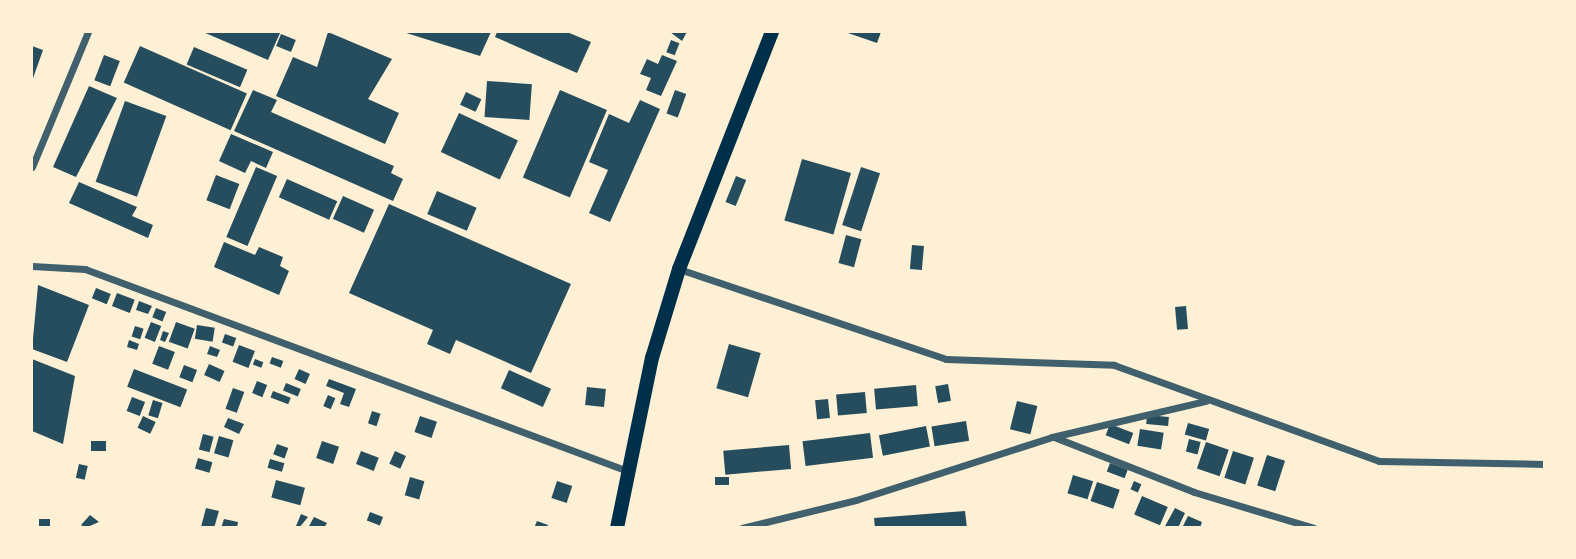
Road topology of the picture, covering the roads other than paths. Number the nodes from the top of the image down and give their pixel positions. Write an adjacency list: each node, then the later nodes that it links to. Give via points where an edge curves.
1 (88, 32): 3 (street)
2 (772, 32): 5 (main road)
3 (32, 167)
4 (32, 266): 9 (street, via 85,269)
5 (679, 269): 6 (street, via 946,359 1114,365); 9 (main road, via 652,358)
6 (1207, 400): 7 (street); 8 (street, via 1379,461)
7 (1052, 437): 11 (street, via 856,500); 12 (street, via 1194,492)
8 (1545, 464)
9 (632, 472): 10 (main road)
10 (617, 527)
11 (742, 527)
12 (1314, 527)

